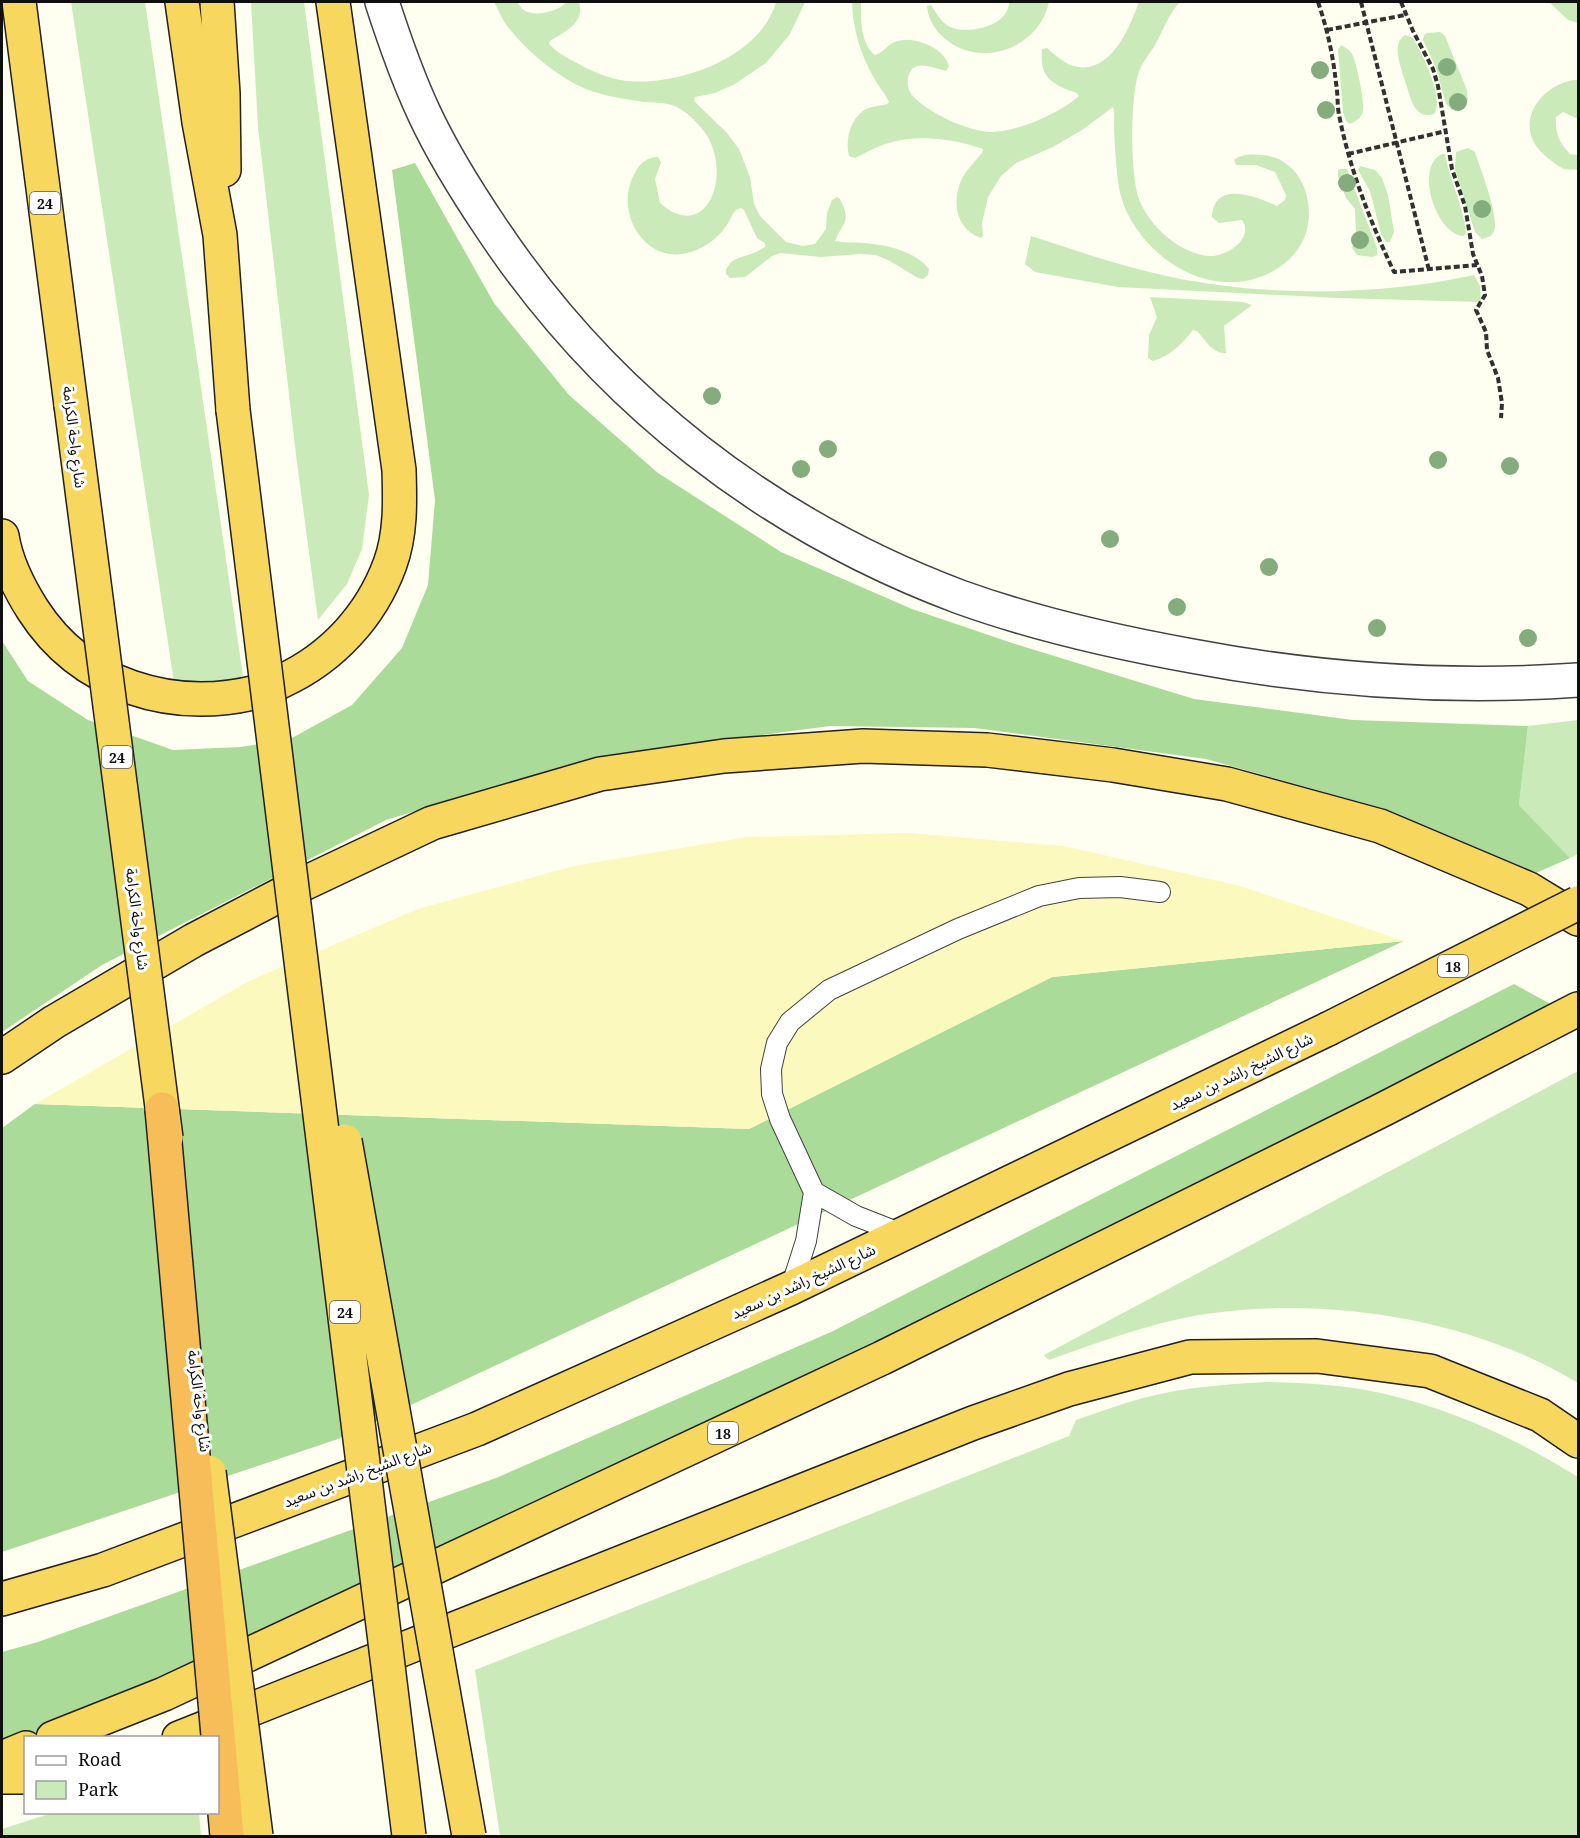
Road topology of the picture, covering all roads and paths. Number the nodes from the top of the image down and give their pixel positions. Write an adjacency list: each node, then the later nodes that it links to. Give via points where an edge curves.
1 (19, 2): 27 (highway, شارع واحة الكرامة / 24, bridge)
2 (182, 2): 15 (highway, 24)
3 (217, 2): 15 (highway, via 224,162)
4 (333, 2): 19 (highway, via 399,470 400,517 391,563 370,606 340,643 303,672 259,691 212,699 165,697 119,683 88,666 44,627 18,587)
5 (382, 2): 20 (street, via 424,114 452,166 545,303 646,410 748,488 802,522 887,566 960,597 1027,619 1145,648 1256,668 1381,681 1478,684)
6 (1318, 2): 11 (path)
7 (1361, 2): 10 (path)
8 (1401, 2): 9 (path)
9 (1405, 15): 10 (path); 12 (path, via 1433,69)
10 (1366, 22): 11 (path); 13 (path)
11 (1327, 30): 14 (path)
12 (1446, 131): 13 (path); 16 (path)
13 (1396, 142): 14 (path); 17 (path)
14 (1348, 154): 17 (path, via 1394,272)
15 (220, 235): 21 (highway, 24, bridge, via 233,410)
16 (1477, 265): 17 (path); 18 (path, via 1485,295 1476,310 1498,378)
17 (1429, 270)
18 (1501, 418)
19 (2, 536)
20 (1578, 680)
21 (281, 788): 43 (highway, 24, bridge); 44 (highway, bridge)
22 (1160, 892): 28 (lane, via 1079,888 1039,896 958,929 829,990 809,1004 790,1022 777,1044 771,1069 772,1094 780,1119)
23 (1578, 903): 29 (highway, شارع الشيخ راشد بن سعيد / 18, bridge, via 1328,1029)
24 (1578, 919): 26 (highway, via 1529,889 1380,826 1227,784 987,750 863,746 724,756 600,774 432,823 194,940)
25 (1578, 1009): 33 (highway, 18, via 882,1359 164,1694)
26 (2, 1057)
27 (162, 1109): 35 (highway, bridge); 42 (highway, شارع واحة الكرامة / 24, bridge)
28 (814, 1192): 29 (lane, via 856,1216); 30 (lane, via 806,1241)
29 (902, 1234): 30 (highway, شارع الشيخ راشد بن سعيد / 18)
30 (791, 1288): 32 (highway, شارع الشيخ راشد بن سعيد / 18, via 477,1429 104,1570)
31 (1578, 1441): 34 (highway, via 1540,1415 1430,1371 1317,1356 1190,1357 1069,1389 973,1423)
32 (2, 1599)
33 (56, 1736)
34 (182, 1736)
35 (218, 1736)
36 (219, 1747): 41 (highway, bridge)
37 (24, 1749): 38 (highway)
38 (2, 1758)
39 (24, 1777): 40 (highway)
40 (2, 1778)
41 (227, 1836)
42 (256, 1836)
43 (409, 1836)
44 (469, 1836)

